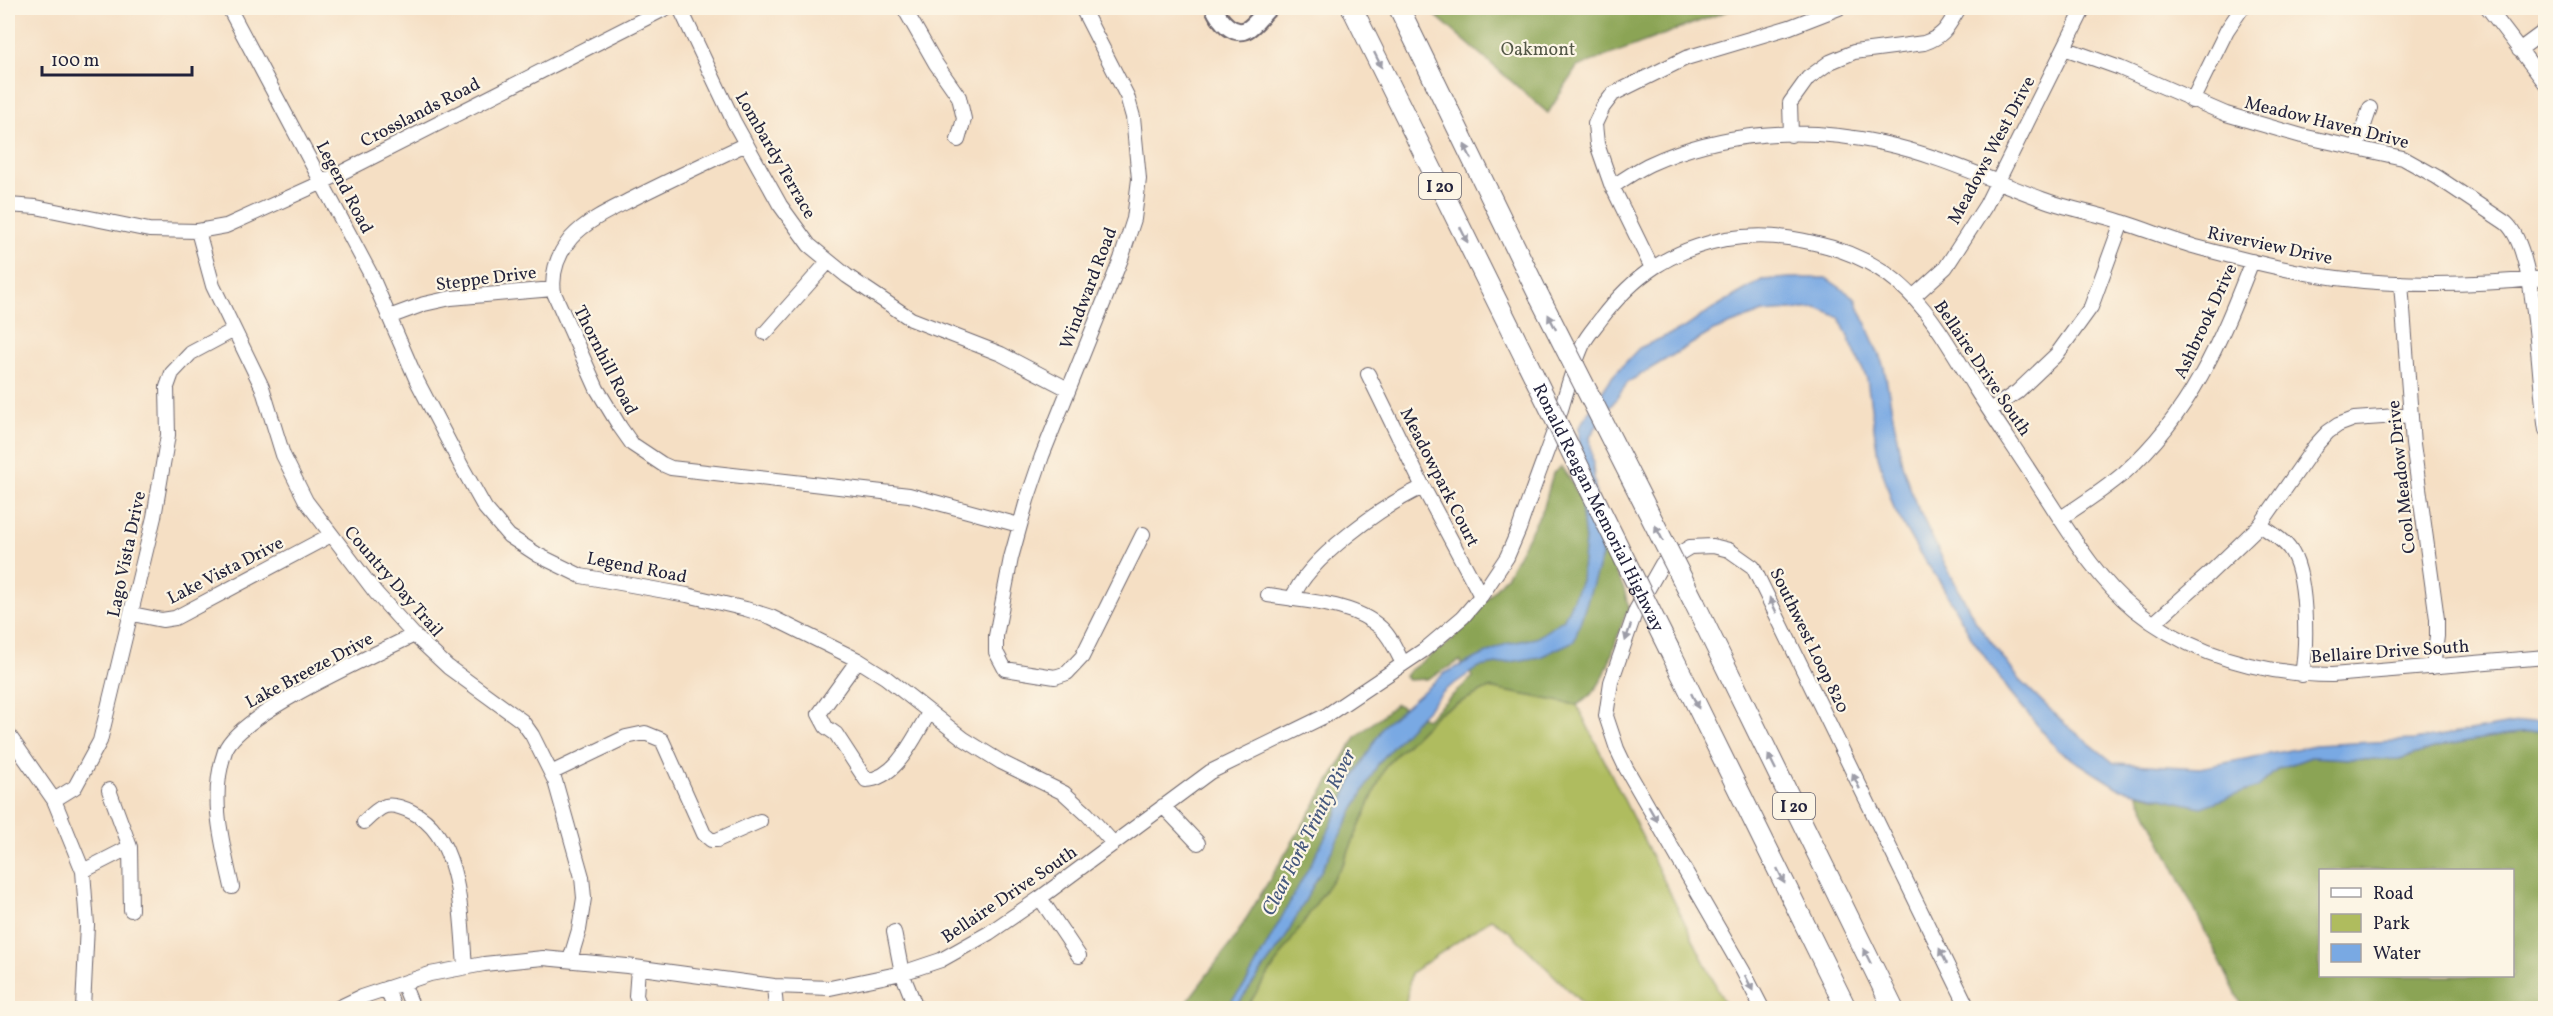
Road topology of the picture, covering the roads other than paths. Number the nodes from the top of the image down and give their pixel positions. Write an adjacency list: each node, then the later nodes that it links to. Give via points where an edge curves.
1 (230, 8): 25 (street, Legend Road)
2 (666, 8): 25 (street, Crosslands Road)
3 (680, 8): 23 (street, Lombardy Terrace)
4 (904, 8): 22 (street, via 959,97 964,119)
5 (1082, 8): 43 (street, Windward Road, via 1127,96 1139,179 1134,219 1121,259)
6 (1214, 8): 7 (main road, via 1224,23 1236,30 1249,28)
7 (1269, 8)
8 (1352, 8): 96 (highway, Ronald Reagan Memorial Highway / I 20, one-way to 96, bridge)
9 (1399, 8): 97 (highway, I 20, one-way to 9, bridge)
10 (1839, 8): 27 (street, via 1686,58 1613,94 1595,124 1597,144)
11 (1954, 8): 21 (street, via 1944,34 1935,40 1854,52 1815,73 1790,103)
12 (2084, 8): 16 (street, Meadows West Drive)
13 (2242, 8): 19 (street)
14 (2488, 8): 17 (street)
15 (2546, 30): 17 (street)
16 (2064, 48): 19 (street, Meadow Haven Drive); 26 (street, Meadows West Drive)
17 (2519, 50): 18 (street)
18 (2546, 84)
19 (2193, 101): 24 (street, Meadow Haven Drive, via 2302,136)
20 (2370, 108): 24 (street)
21 (1791, 135): 26 (street, Riverview Drive, via 1843,136 1884,143); 27 (street, Riverview Drive, via 1722,140 1648,165)
22 (958, 140)
23 (746, 144): 32 (street, Lombardy Terrace, via 780,205 809,245); 37 (street, via 587,224 560,256)
24 (2356, 146): 35 (street, Meadow Haven Drive, via 2412,162 2506,223 2520,241)
25 (322, 182): 30 (street, Crosslands Road, via 226,226); 39 (street, Legend Road)
26 (1998, 182): 29 (street, Riverview Drive, via 2046,201); 38 (street, Meadows West Drive, via 1946,267)
27 (1612, 187): 33 (street)
28 (8, 205): 30 (street, Crosslands Road, via 149,230)
29 (2122, 222): 31 (street, Riverview Drive); 44 (street, via 2091,307 2057,354 2017,392)
30 (198, 231): 40 (street, Country Day Trail, via 213,286)
31 (2252, 261): 36 (street, Riverview Drive, via 2339,278); 48 (street, Ashbrook Drive, via 2203,377 2163,434 2125,473)
32 (828, 262): 41 (street); 43 (street, Lombardy Terrace, via 911,319 1001,354)
33 (1652, 268): 38 (street, Bellaire Drive South, via 1683,250 1703,244 1775,237 1842,249 1878,266); 54 (street, Bellaire Drive South, via 1623,292 1584,342 1519,530 1507,557)
34 (2546, 278): 35 (street, Riverview Drive)
35 (2529, 279): 36 (street, Riverview Drive); 46 (street, Meadow Haven Drive)
36 (2401, 283): 45 (street, Cool Meadow Drive)
37 (553, 289): 39 (street, Steppe Drive, via 451,298); 49 (street, Thornhill Road, via 597,389 620,427 632,444 662,464 909,495)
38 (1913, 297): 44 (street, Bellaire Drive South, via 1934,321)
39 (389, 317): 60 (street, Legend Road, via 417,381 484,508 509,536 581,576 746,609 771,617)
40 (234, 330): 52 (street, Country Day Trail, via 262,387 283,455 306,501); 56 (street, Lago Vista Drive, via 191,353 177,365 167,387 168,435)
41 (765, 333)
42 (1368, 374): 47 (street, Meadowpark Court)
43 (1068, 389): 49 (street, Windward Road)
44 (1990, 410): 48 (street, Bellaire Drive South)
45 (2411, 414): 50 (street, via 2354,419 2338,425 2315,446); 62 (street, Cool Meadow Drive, via 2436,619)
46 (2546, 430)
47 (1422, 488): 54 (street, Meadowpark Court); 55 (street, via 1365,521 1306,574)
48 (2061, 518): 57 (street, Bellaire Drive South, via 2100,574 2133,608)
49 (1019, 525): 51 (street, Windward Road, via 996,652 1005,669 1055,678 1067,673 1082,657)
50 (2260, 525): 57 (street); 63 (street, via 2278,537 2294,557 2307,622)
51 (1143, 534)
52 (331, 535): 56 (street, Lake Vista Drive, via 175,618 162,620); 58 (street, Country Day Trail)
53 (1268, 595): 55 (street)
54 (1481, 596): 61 (street, Bellaire Drive South, via 1442,636)
55 (1292, 599): 61 (street, via 1368,617 1382,629)
56 (132, 614): 68 (street, Lago Vista Drive, via 100,741 75,787)
57 (2154, 623): 63 (street, Bellaire Drive South, via 2214,656)
58 (414, 635): 66 (street, Country Day Trail, via 448,667 522,721); 76 (street, Lake Breeze Drive, via 268,710 238,732 226,749 217,797)
59 (2546, 657): 62 (street, Bellaire Drive South)
60 (858, 660): 64 (street, Legend Road); 64 (street, via 819,714 866,780 884,774 897,762)
61 (1403, 664): 69 (street, Bellaire Drive South, via 1327,715 1216,768)
62 (2433, 667): 63 (street, Bellaire Drive South)
63 (2302, 675)
64 (929, 713): 72 (street, Legend Road, via 1001,762 1064,793)
65 (8, 734): 68 (street)
66 (551, 773): 70 (street, via 626,737 645,733 662,740 704,834 711,840); 81 (street, Country Day Trail, via 575,848 584,898)
67 (109, 790): 74 (street)
68 (54, 800): 75 (street)
69 (1163, 806): 72 (street, Bellaire Drive South); 73 (street)
70 (760, 821)
71 (364, 822): 82 (street, via 381,806 393,804 424,818 438,837 455,875)
72 (1113, 843): 77 (street, Bellaire Drive South)
73 (1198, 843)
74 (130, 847): 75 (street); 78 (street)
75 (83, 871): 88 (street, via 87,925)
76 (232, 887)
77 (1040, 898): 80 (street); 84 (street, Bellaire Drive South, via 941,960)
78 (131, 910)
79 (894, 932): 84 (street)
80 (1079, 956)
81 (570, 960): 82 (street, Bellaire Drive South, via 543,958); 83 (street, Bellaire Drive South)
82 (465, 967): 85 (street, Bellaire Drive South)
83 (638, 968): 86 (street, Bellaire Drive South); 92 (street, via 636,996)
84 (902, 973): 86 (street, Bellaire Drive South, via 830,988); 94 (street)
85 (403, 983): 87 (street, Bellaire Drive South); 91 (street)
86 (774, 986): 93 (street)
87 (387, 988): 89 (street, Bellaire Drive South); 90 (street)
88 (83, 1008)
89 (338, 1008)
90 (394, 1008)
91 (413, 1008)
92 (641, 1008)
93 (776, 1008)
94 (916, 1008)
95 (1762, 1008): 98 (street, Southwest Loop 820, one-way to 95, via 1753,567 1729,550 1690,547 1662,564 1636,610 1611,682 1606,716 1626,768)
96 (1846, 1008)
97 (1893, 1008)
98 (1968, 1008)

